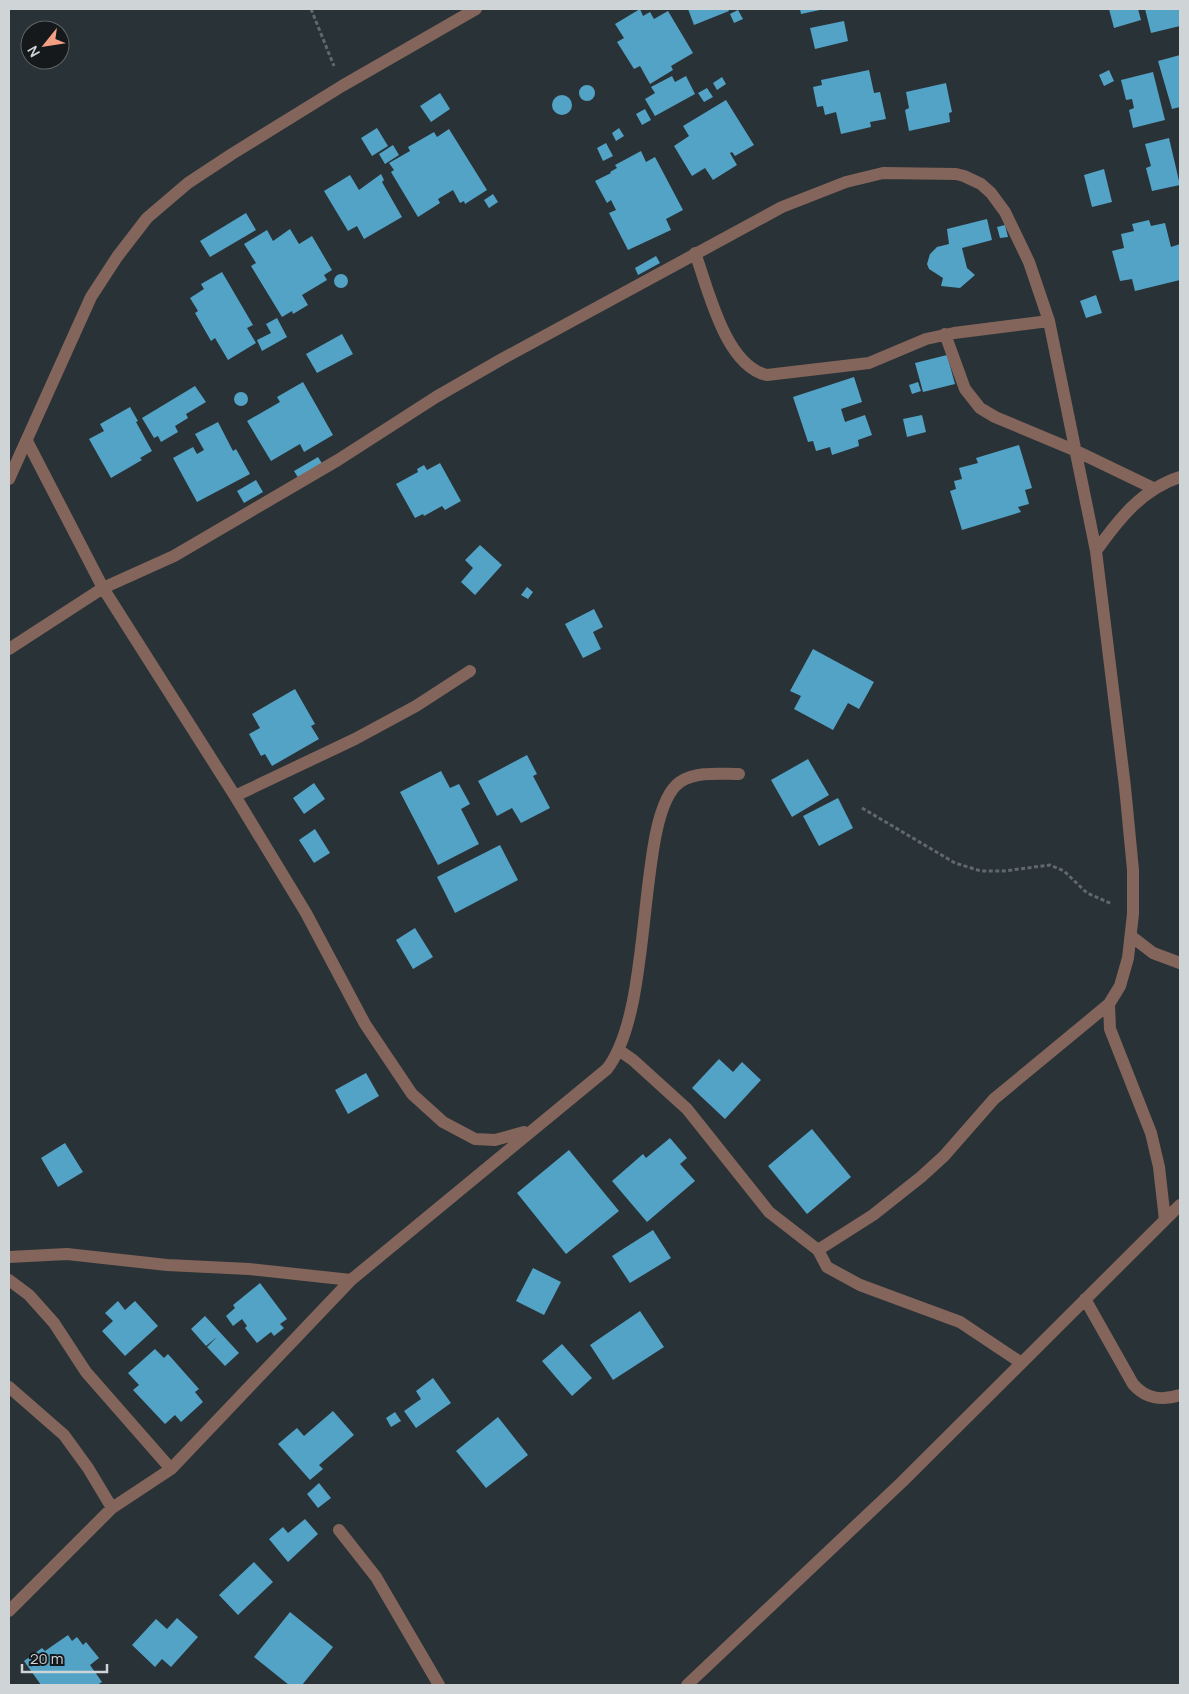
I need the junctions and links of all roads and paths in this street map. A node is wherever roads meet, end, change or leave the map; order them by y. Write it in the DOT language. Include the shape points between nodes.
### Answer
graph roads {
  1 [pos="312,9"];
  2 [pos="476,9"];
  3 [pos="342,86"];
  4 [pos="695,253"];
  5 [pos="1048,322"];
  6 [pos="946,334"];
  7 [pos="27,441"];
  8 [pos="1074,450"];
  9 [pos="1180,478"];
  10 [pos="9,479"];
  11 [pos="1155,489"];
  12 [pos="1096,551"];
  13 [pos="103,588"];
  14 [pos="9,649"];
  15 [pos="470,671"];
  16 [pos="739,774"];
  17 [pos="235,796"];
  18 [pos="862,808"];
  19 [pos="1133,914"];
  20 [pos="1131,936"];
  21 [pos="1180,963"];
  22 [pos="1109,1004"];
  23 [pos="620,1051"];
  24 [pos="532,1130"];
  25 [pos="1180,1205"];
  26 [pos="1165,1220"];
  27 [pos="818,1250"];
  28 [pos="9,1257"];
  29 [pos="9,1280"];
  30 [pos="351,1280"];
  31 [pos="1085,1299"];
  32 [pos="1020,1362"];
  33 [pos="9,1387"];
  34 [pos="1180,1395"];
  35 [pos="171,1469"];
  36 [pos="112,1508"];
  37 [pos="339,1530"];
  38 [pos="9,1611"];
  39 [pos="439,1685"];
  40 [pos="687,1685"];
  1 -- 3 [label="path"];
  2 -- 3 [label="street"];
  3 -- 7 [label="street" via="232,154 147,218 117,256 92,297"];
  4 -- 5 [label="street" via="782,207 846,182 883,173 956,174 981,184 1005,212 1029,262"];
  4 -- 6 [label="street" via="724,333 746,364 760,374 777,375 869,364 926,339"];
  4 -- 13 [label="street" via="436,397 338,460 174,556"];
  5 -- 6 [label="street"];
  5 -- 8 [label="street"];
  6 -- 8 [label="street" via="965,389 980,408"];
  7 -- 10 [label="street"];
  7 -- 13 [label="street"];
  8 -- 11 [label="street"];
  8 -- 12 [label="street"];
  9 -- 11 [label="street"];
  11 -- 12 [label="street" via="1121,516"];
  12 -- 19 [label="street" via="1126,787"];
  13 -- 14 [label="street"];
  13 -- 17 [label="street"];
  15 -- 17 [label="street" via="416,706 355,739"];
  16 -- 23 [label="street" via="696,775 680,782 668,795 655,832 638,976"];
  17 -- 24 [label="street" via="306,912 365,1024 412,1094 443,1122 475,1139 495,1140"];
  18 -- 19 [label="path" via="955,863 981,871 1050,865 1064,871 1087,893"];
  19 -- 20 [label="street"];
  20 -- 21 [label="street" via="1153,952"];
  20 -- 22 [label="street" via="1120,986"];
  22 -- 26 [label="street" via="1110,1029 1151,1132"];
  22 -- 27 [label="street" via="994,1098 944,1156 921,1177 873,1215"];
  23 -- 24 [label="street" via="600,1077"];
  23 -- 27 [label="street" via="687,1110 769,1212"];
  24 -- 30 [label="street"];
  25 -- 26 [label="street"];
  26 -- 31 [label="street"];
  27 -- 32 [label="street" via="827,1267 841,1276 960,1322"];
  28 -- 30 [label="street" via="67,1254"];
  29 -- 35 [label="street" via="30,1295 54,1322 86,1372"];
  30 -- 35 [label="street"];
  31 -- 32 [label="street"];
  31 -- 34 [label="street" via="1128,1377 1141,1393 1165,1399"];
  32 -- 40 [label="street" via="908,1475"];
  33 -- 36 [label="street" via="64,1435"];
  35 -- 36 [label="street"];
  36 -- 38 [label="street"];
  37 -- 39 [label="street" via="376,1577"];
}
